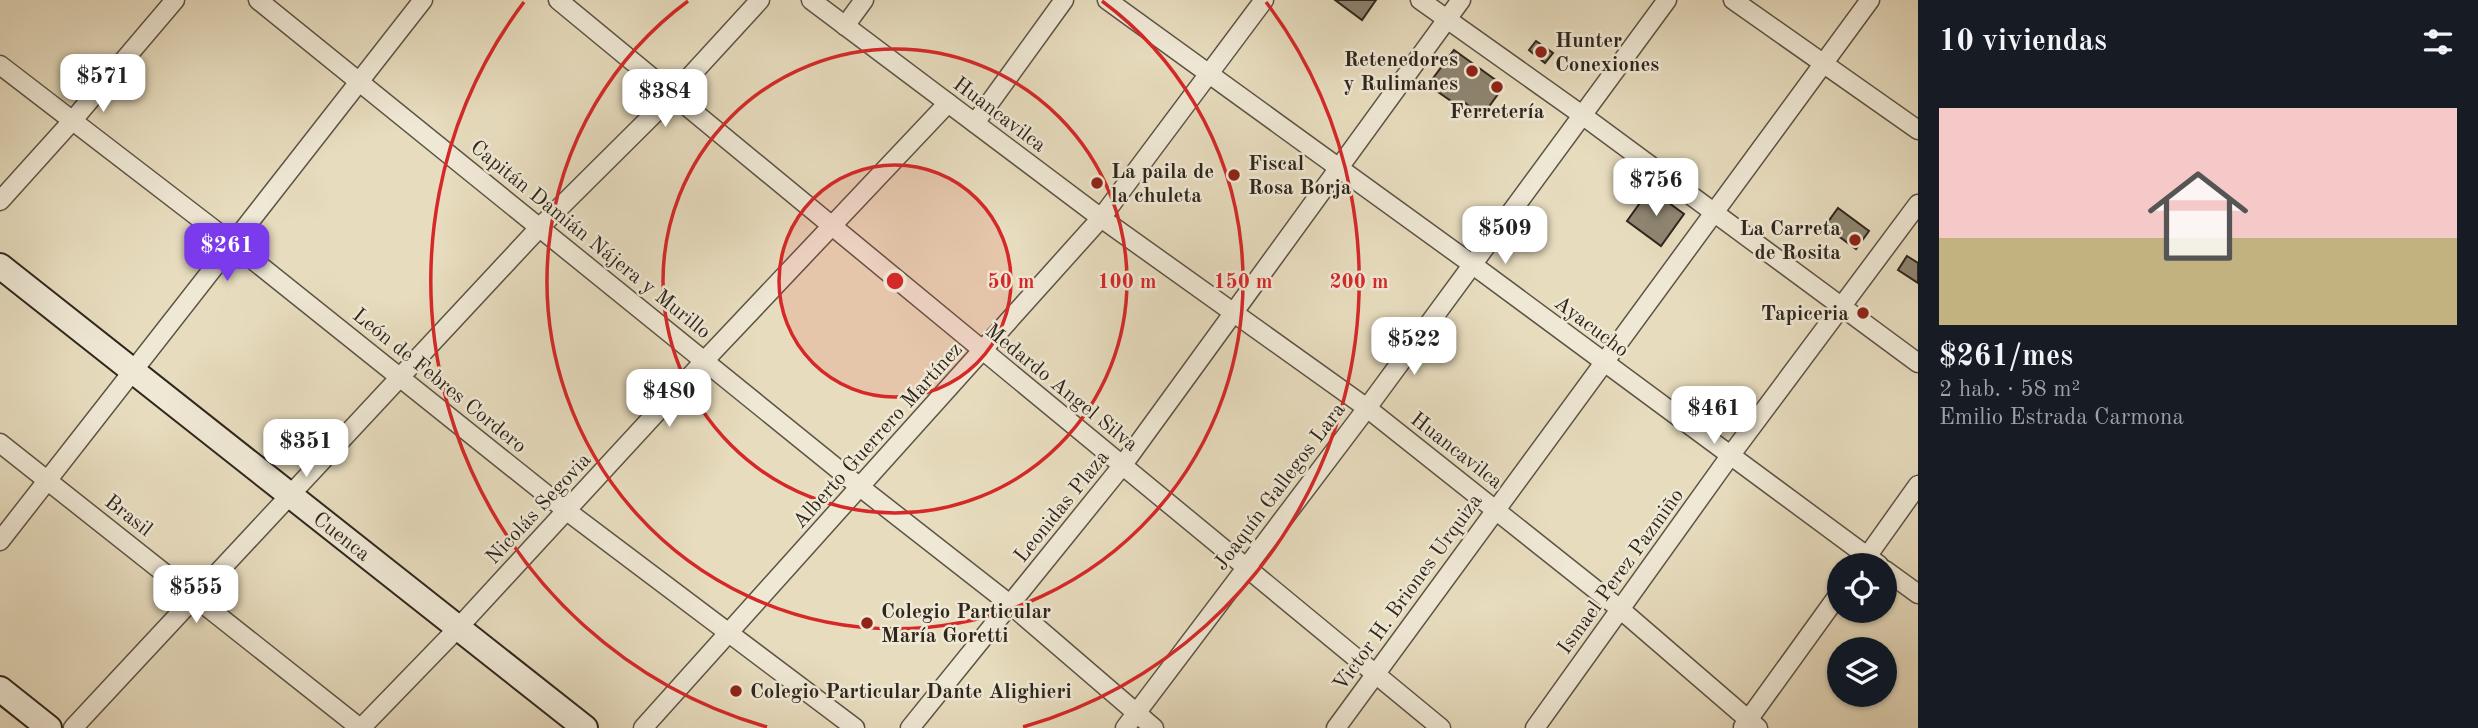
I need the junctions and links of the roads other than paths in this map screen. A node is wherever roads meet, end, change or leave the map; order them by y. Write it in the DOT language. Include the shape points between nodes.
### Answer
graph roads {
  1 [pos="174,0"];
  2 [pos="258,0"];
  3 [pos="423,0"];
  4 [pos="558,0"];
  5 [pos="760,0"];
  6 [pos="811,0"];
  7 [pos="864,0"];
  8 [pos="1064,0"];
  9 [pos="1107,0"];
  10 [pos="1264,0"];
  11 [pos="1420,0"];
  12 [pos="1461,0"];
  13 [pos="1667,0"];
  14 [pos="1733,0"];
  15 [pos="1870,0"];
  16 [pos="1447,19"];
  17 [pos="845,26"];
  18 [pos="1824,62"];
  19 [pos="0,65"];
  20 [pos="1210,74"];
  21 [pos="360,82"];
  22 [pos="672,96"];
  23 [pos="948,103"];
  24 [pos="1582,115"];
  25 [pos="73,120"];
  26 [pos="975,124"];
  27 [pos="1918,130"];
  28 [pos="1339,168"];
  29 [pos="0,201"];
  30 [pos="1918,204"];
  31 [pos="1712,212"];
  32 [pos="1101,218"];
  33 [pos="832,227"];
  34 [pos="539,228"];
  35 [pos="233,244"];
  36 [pos="1473,265"];
  37 [pos="0,266"];
  38 [pos="1840,307"];
  39 [pos="1234,314"];
  40 [pos="983,352"];
  41 [pos="705,360"];
  42 [pos="1603,363"];
  43 [pos="1918,363"];
  44 [pos="133,372"];
  45 [pos="400,377"];
  46 [pos="1367,408"];
  47 [pos="0,443"];
  48 [pos="1730,456"];
  49 [pos="1122,466"];
  50 [pos="48,481"];
  51 [pos="1918,485"];
  52 [pos="860,486"];
  53 [pos="290,495"];
  54 [pos="1495,509"];
  55 [pos="567,510"];
  56 [pos="0,541"];
  57 [pos="1857,553"];
  58 [pos="1875,553"];
  59 [pos="1246,568"];
  60 [pos="1897,579"];
  61 [pos="1918,594"];
  62 [pos="196,596"];
  63 [pos="1011,605"];
  64 [pos="1620,609"];
  65 [pos="1827,611"];
  66 [pos="458,628"];
  67 [pos="730,633"];
  68 [pos="1376,674"];
  69 [pos="0,689"];
  70 [pos="1130,721"];
  71 [pos="1749,725"];
  72 [pos="49,728"];
  73 [pos="73,728"];
  74 [pos="361,728"];
  75 [pos="584,728"];
  76 [pos="643,728"];
  77 [pos="855,728"];
  78 [pos="910,728"];
  79 [pos="1154,728"];
  80 [pos="1336,728"];
  81 [pos="1441,728"];
  82 [pos="1535,728"];
  1 -- 25 [label="street"];
  2 -- 21 [label="street, Capitán Damián Nájera y Murillo"];
  3 -- 21 [label="street"];
  4 -- 22 [label="street, Medardo Angel Silva"];
  5 -- 22 [label="street"];
  6 -- 17 [label="street, Huancavilca"];
  7 -- 17 [label="street"];
  8 -- 26 [label="street"];
  9 -- 20 [label="street, Ayacucho"];
  10 -- 20 [label="street, Alberto Guerrero Martínez"];
  11 -- 16 [label="street"];
  12 -- 16 [label="street, Leonidas Plaza"];
  13 -- 24 [label="street, Joaquín Gallegos Lara"];
  14 -- 18 [label="street"];
  15 -- 18 [label="street, Victor H. Briones Urquiza"];
  16 -- 24 [label="street"];
  16 -- 28 [label="street, Leonidas Plaza"];
  17 -- 23 [label="street, Huancavilca"];
  18 -- 27 [label="street"];
  18 -- 31 [label="street, Victor H. Briones Urquiza"];
  19 -- 25 [label="street, León de Febres Cordero"];
  20 -- 28 [label="street, Ayacucho"];
  20 -- 32 [label="street, Alberto Guerrero Martínez"];
  21 -- 34 [label="street, Capitán Damián Nájera y Murillo"];
  21 -- 35 [label="street"];
  22 -- 33 [label="street, Medardo Angel Silva"];
  22 -- 34 [label="street"];
  23 -- 26 [label="street, Huancavilca"];
  23 -- 33 [label="street, Nicolás Segovia"];
  24 -- 31 [label="street"];
  24 -- 36 [label="street, Joaquín Gallegos Lara"];
  25 -- 29 [label="street"];
  25 -- 35 [label="street, León de Febres Cordero"];
  26 -- 32 [label="street, Huancavilca"];
  28 -- 36 [label="street, Ayacucho"];
  28 -- 39 [label="street, Leonidas Plaza"];
  30 -- 38 [label="street, Ismael Perez Pazmiño"];
  31 -- 38 [label="street"];
  31 -- 42 [label="street, Victor H. Briones Urquiza"];
  32 -- 39 [label="street, Huancavilca"];
  32 -- 40 [label="street, Alberto Guerrero Martínez"];
  33 -- 40 [label="street, Medardo Angel Silva"];
  33 -- 41 [label="street, Nicolás Segovia"];
  34 -- 41 [label="street, Capitán Damián Nájera y Murillo"];
  34 -- 45 [label="street"];
  35 -- 44 [label="street"];
  35 -- 45 [label="street, León de Febres Cordero"];
  36 -- 42 [label="street, Ayacucho"];
  36 -- 46 [label="street, Joaquín Gallegos Lara"];
  37 -- 44 [label="main road, Cuenca"];
  38 -- 43 [label="street"];
  38 -- 48 [label="street, Ismael Perez Pazmiño"];
  39 -- 46 [label="street, Huancavilca"];
  39 -- 49 [label="street, Leonidas Plaza"];
  40 -- 49 [label="street, Medardo Angel Silva"];
  40 -- 52 [label="street, Alberto Guerrero Martínez"];
  41 -- 52 [label="street, Capitán Damián Nájera y Murillo"];
  41 -- 55 [label="street, Nicolás Segovia"];
  42 -- 48 [label="street, Ayacucho"];
  42 -- 54 [label="street, Victor H. Briones Urquiza"];
  44 -- 50 [label="street"];
  44 -- 53 [label="main road, Cuenca"];
  45 -- 53 [label="street"];
  45 -- 55 [label="street, León de Febres Cordero"];
  46 -- 54 [label="street, Huancavilca"];
  46 -- 59 [label="street, Joaquín Gallegos Lara"];
  47 -- 50 [label="street, Brasil"];
  48 -- 57 [label="street, Ayacucho"];
  48 -- 64 [label="street, Ismael Perez Pazmiño"];
  49 -- 59 [label="street, Medardo Angel Silva"];
  49 -- 63 [label="street, Leonidas Plaza"];
  50 -- 56 [label="street"];
  50 -- 62 [label="street, Brasil"];
  51 -- 58 [label="street"];
  52 -- 63 [label="street, Capitán Damián Nájera y Murillo"];
  52 -- 67 [label="street, Alberto Guerrero Martínez"];
  53 -- 62 [label="street"];
  53 -- 66 [label="main road, Cuenca"];
  54 -- 64 [label="street, Huancavilca"];
  54 -- 68 [label="street, Victor H. Briones Urquiza"];
  55 -- 66 [label="street, Nicolás Segovia"];
  55 -- 67 [label="street, León de Febres Cordero"];
  59 -- 68 [label="street, Medardo Angel Silva"];
  59 -- 70 [label="street, Joaquín Gallegos Lara"];
  60 -- 61 [label="street"];
  62 -- 73 [label="street"];
  62 -- 74 [label="street, Brasil"];
  63 -- 70 [label="street, Capitán Damián Nájera y Murillo"];
  63 -- 78 [label="street, Leonidas Plaza"];
  64 -- 71 [label="street, Huancavilca"];
  64 -- 82 [label="street, Ismael Perez Pazmiño"];
  65 -- 71 [label="street"];
  66 -- 74 [label="street, Nicolás Segovia"];
  66 -- 75 [label="main road, Cuenca"];
  67 -- 76 [label="street, Alberto Guerrero Martínez"];
  67 -- 77 [label="street, León de Febres Cordero"];
  68 -- 80 [label="street, Victor H. Briones Urquiza"];
  68 -- 81 [label="street, Medardo Angel Silva"];
  69 -- 72 [label="main road"];
  70 -- 79 [label="street, Capitán Damián Nájera y Murillo"];
}
